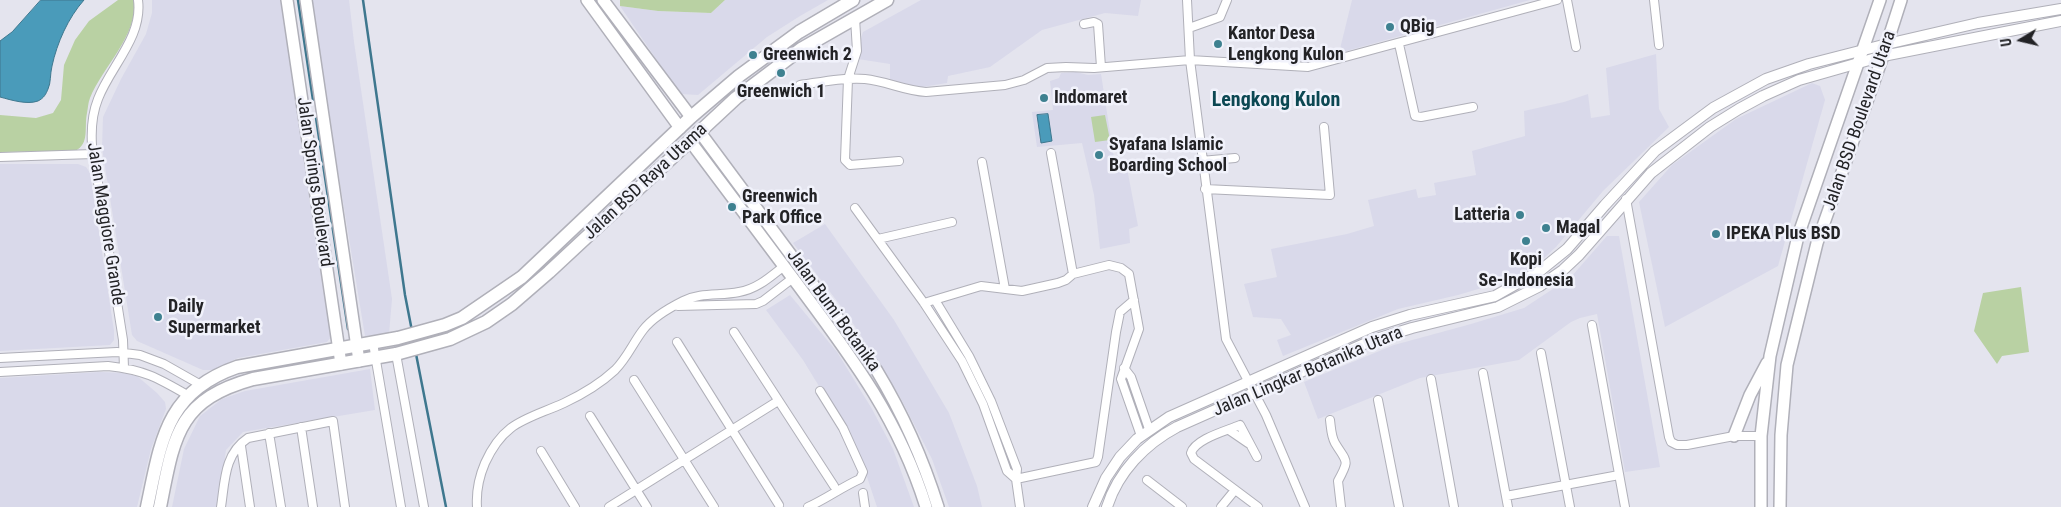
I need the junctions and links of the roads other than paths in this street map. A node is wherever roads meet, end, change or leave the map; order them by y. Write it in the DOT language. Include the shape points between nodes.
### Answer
graph roads {
  1 [pos="138,0"];
  2 [pos="287,0"];
  3 [pos="306,0"];
  4 [pos="587,0"];
  5 [pos="603,0"];
  6 [pos="853,0"];
  7 [pos="887,0"];
  8 [pos="1187,0"];
  9 [pos="1227,0"];
  10 [pos="1557,0"];
  11 [pos="1567,0"];
  12 [pos="1654,0"];
  13 [pos="1880,0"];
  14 [pos="1901,0"];
  15 [pos="2061,8"];
  16 [pos="855,18"];
  17 [pos="2061,21"];
  18 [pos="1084,24"];
  19 [pos="1188,28"];
  20 [pos="1399,44"];
  21 [pos="1888,44"];
  22 [pos="1659,45"];
  23 [pos="1576,48"];
  24 [pos="1863,50"];
  25 [pos="1883,56"];
  26 [pos="1190,60"];
  27 [pos="1859,63"];
  28 [pos="1101,67"];
  29 [pos="848,79"];
  30 [pos="800,85"];
  31 [pos="1473,107"];
  32 [pos="322,108"];
  33 [pos="304,111"];
  34 [pos="691,117"];
  35 [pos="1324,127"];
  36 [pos="680,128"];
  37 [pos="699,131"];
  38 [pos="690,141"];
  39 [pos="1052,153"];
  40 [pos="93,154"];
  41 [pos="0,157"];
  42 [pos="1235,158"];
  43 [pos="1201,160"];
  44 [pos="899,161"];
  45 [pos="982,162"];
  46 [pos="1205,189"];
  47 [pos="1626,199"];
  48 [pos="855,208"];
  49 [pos="952,222"];
  50 [pos="878,239"];
  51 [pos="784,266"];
  52 [pos="1073,274"];
  53 [pos="793,278"];
  54 [pos="1005,289"];
  55 [pos="935,300"];
  56 [pos="1134,300"];
  57 [pos="924,303"];
  58 [pos="674,306"];
  59 [pos="1410,315"];
  60 [pos="1592,325"];
  61 [pos="1412,328"];
  62 [pos="734,332"];
  63 [pos="373,342"];
  64 [pos="677,342"];
  65 [pos="358,345"];
  66 [pos="338,349"];
  67 [pos="124,352"];
  68 [pos="1541,353"];
  69 [pos="398,354"];
  70 [pos="1770,356"];
  71 [pos="375,357"];
  72 [pos="0,358"];
  73 [pos="359,361"];
  74 [pos="341,364"];
  75 [pos="124,368"];
  76 [pos="0,372"];
  77 [pos="1483,373"];
  78 [pos="1431,379"];
  79 [pos="634,380"];
  80 [pos="1249,380"];
  81 [pos="201,385"];
  82 [pos="820,392"];
  83 [pos="1255,392"];
  84 [pos="892,395"];
  85 [pos="189,396"];
  86 [pos="1378,400"];
  87 [pos="778,401"];
  88 [pos="880,402"];
  89 [pos="590,416"];
  90 [pos="1330,420"];
  91 [pos="302,428"];
  92 [pos="732,429"];
  93 [pos="269,433"];
  94 [pos="1145,433"];
  95 [pos="1734,436"];
  96 [pos="1761,436"];
  97 [pos="240,446"];
  98 [pos="541,451"];
  99 [pos="1257,457"];
  100 [pos="684,459"];
  101 [pos="1619,475"];
  102 [pos="1016,479"];
  103 [pos="1147,480"];
  104 [pos="1566,485"];
  105 [pos="834,486"];
  106 [pos="636,490"];
  107 [pos="1235,490"];
  108 [pos="863,493"];
  109 [pos="1506,496"];
  110 [pos="779,505"];
  111 [pos="1109,506"];
  112 [pos="147,507"];
  113 [pos="160,507"];
  114 [pos="221,507"];
  115 [pos="250,507"];
  116 [pos="281,507"];
  117 [pos="313,507"];
  118 [pos="345,507"];
  119 [pos="401,507"];
  120 [pos="424,507"];
  121 [pos="477,507"];
  122 [pos="575,507"];
  123 [pos="609,507"];
  124 [pos="647,507"];
  125 [pos="714,507"];
  126 [pos="808,507"];
  127 [pos="865,507"];
  128 [pos="926,507"];
  129 [pos="938,507"];
  130 [pos="1020,507"];
  131 [pos="1093,507"];
  132 [pos="1182,507"];
  133 [pos="1221,507"];
  134 [pos="1258,507"];
  135 [pos="1304,507"];
  136 [pos="1341,507"];
  137 [pos="1399,507"];
  138 [pos="1452,507"];
  139 [pos="1508,507"];
  140 [pos="1570,507"];
  141 [pos="1625,507"];
  142 [pos="1761,507"];
  143 [pos="1780,507"];
  1 -- 40 [label="street, Jalan Maggiore Grande" via="138,23 98,98 91,126"];
  2 -- 33 [label="main road, Jalan Springs Boulevard"];
  3 -- 32 [label="main road, Jalan Springs Boulevard"];
  4 -- 36 [label="main road"];
  5 -- 34 [label="main road"];
  6 -- 34 [label="main road, Jalan BSD Raya Utama" via="771,51"];
  7 -- 16 [label="main road, Jalan BSD Raya Utama"];
  8 -- 19 [label="street"];
  9 -- 19 [label="street" via="1220,17"];
  10 -- 20 [label="street"];
  11 -- 23 [label="street"];
  12 -- 22 [label="street"];
  13 -- 24 [label="main road, Jalan BSD Boulevard Utara"];
  14 -- 21 [label="main road, Jalan BSD Boulevard Utara"];
  15 -- 21 [label="street, Jalan Lingkar Botanika Utara"];
  16 -- 29 [label="street" via="857,51"];
  16 -- 37 [label="main road, Jalan BSD Raya Utama" via="772,69"];
  17 -- 25 [label="street, Jalan Lingkar Botanika Utara"];
  18 -- 28 [label="street" via="1098,24"];
  19 -- 26 [label="street"];
  20 -- 26 [label="street" via="1308,67"];
  20 -- 31 [label="street" via="1415,116"];
  21 -- 24 [label="street, Jalan Lingkar Botanika Utara"];
  21 -- 25 [label="main road, Jalan BSD Boulevard Utara"];
  24 -- 27 [label="main road, Jalan BSD Boulevard Utara"];
  24 -- 59 [label="street, Jalan Lingkar Botanika Utara" via="1766,79 1706,113 1655,151 1553,262 1517,285 1480,300"];
  25 -- 27 [label="street, Jalan Lingkar Botanika Utara"];
  25 -- 143 [label="main road, Jalan BSD Boulevard Utara" via="1817,243 1788,365 1781,435"];
  26 -- 28 [label="street"];
  26 -- 43 [label="street"];
  27 -- 47 [label="street, Jalan Lingkar Botanika Utara" via="1799,80 1739,109 1680,149"];
  27 -- 70 [label="main road, Jalan BSD Boulevard Utara" via="1798,236"];
  28 -- 29 [label="street" via="1047,68 1017,83 926,92 866,79"];
  29 -- 30 [label="street"];
  29 -- 44 [label="street" via="847,163"];
  32 -- 33 [label="main road"];
  32 -- 65 [label="main road, Jalan Springs Boulevard"];
  33 -- 66 [label="main road, Jalan Springs Boulevard"];
  34 -- 36 [label="main road, Jalan BSD Raya Utama"];
  35 -- 46 [label="street" via="1330,196"];
  36 -- 63 [label="main road, Jalan BSD Raya Utama" via="522,277 462,318 430,330"];
  37 -- 38 [label="main road, Jalan BSD Raya Utama"];
  37 -- 84 [label="main road, Jalan Bumi Botanika" via="859,345"];
  38 -- 51 [label="main road, Jalan Bumi Botanika"];
  38 -- 69 [label="main road, Jalan BSD Raya Utama" via="512,304 470,331"];
  39 -- 52 [label="street"];
  40 -- 41 [label="street"];
  40 -- 67 [label="street, Jalan Maggiore Grande"];
  42 -- 43 [label="street"];
  43 -- 46 [label="street"];
  45 -- 54 [label="street"];
  46 -- 80 [label="street" via="1226,339"];
  47 -- 61 [label="street, Jalan Lingkar Botanika Utara" via="1578,255 1540,286 1498,307"];
  47 -- 95 [label="street" via="1671,442 1687,445"];
  48 -- 50 [label="street"];
  49 -- 50 [label="street"];
  50 -- 57 [label="street"];
  51 -- 53 [label="main road, Jalan Bumi Botanika"];
  51 -- 58 [label="street" via="748,290 693,297"];
  52 -- 54 [label="street" via="1058,283 1022,291"];
  52 -- 56 [label="street" via="1109,266 1121,268 1129,274"];
  53 -- 58 [label="street" via="756,304"];
  53 -- 88 [label="main road, Jalan Bumi Botanika" via="848,351"];
  54 -- 55 [label="street" via="981,286"];
  55 -- 57 [label="street"];
  55 -- 102 [label="street" via="992,401 1017,468"];
  56 -- 94 [label="street" via="1139,329 1121,378"];
  56 -- 102 [label="street" via="1120,312 1096,462"];
  57 -- 102 [label="street" via="962,361 983,404 1007,472"];
  58 -- 121 [label="street" via="650,322 609,374 570,400 522,420 500,438 482,471"];
  59 -- 61 [label="street"];
  59 -- 80 [label="street, Jalan Lingkar Botanika Utara" via="1372,327"];
  60 -- 101 [label="street"];
  61 -- 83 [label="street, Jalan Lingkar Botanika Utara" via="1373,340"];
  62 -- 87 [label="street"];
  63 -- 65 [label="main road, Jalan BSD Raya Utama"];
  63 -- 71 [label="street"];
  64 -- 92 [label="street"];
  65 -- 66 [label="main road, Jalan BSD Raya Utama"];
  65 -- 73 [label="main road, Jalan Springs Boulevard"];
  66 -- 74 [label="main road, Jalan Springs Boulevard"];
  66 -- 81 [label="main road, Jalan BSD Raya Utama" via="237,367 213,376"];
  67 -- 72 [label="street"];
  67 -- 75 [label="street, Jalan Maggiore Grande"];
  67 -- 81 [label="street" via="164,364"];
  68 -- 104 [label="street"];
  69 -- 71 [label="main road, Jalan BSD Raya Utama"];
  69 -- 120 [label="street"];
  70 -- 95 [label="main road"];
  70 -- 96 [label="main road, Jalan BSD Boulevard Utara"];
  71 -- 73 [label="main road, Jalan BSD Raya Utama"];
  71 -- 119 [label="street"];
  73 -- 74 [label="main road, Jalan BSD Raya Utama"];
  74 -- 113 [label="main road, Jalan BSD Raya Utama" via="253,378 221,389 205,400 190,413 178,432"];
  75 -- 76 [label="street" via="108,366"];
  75 -- 85 [label="street" via="158,378"];
  77 -- 109 [label="street"];
  78 -- 138 [label="street"];
  79 -- 100 [label="street"];
  80 -- 83 [label="street"];
  80 -- 94 [label="street, Jalan Lingkar Botanika Utara" via="1169,417"];
  81 -- 85 [label="main road, Jalan BSD Raya Utama"];
  82 -- 126 [label="street" via="843,428 863,472 860,479"];
  83 -- 111 [label="street, Jalan Lingkar Botanika Utara" via="1177,427 1156,440 1134,460"];
  83 -- 135 [label="street"];
  84 -- 88 [label="main road"];
  84 -- 129 [label="main road, Jalan Bumi Botanika" via="918,449"];
  85 -- 112 [label="main road, Jalan BSD Raya Utama" via="165,431"];
  86 -- 137 [label="street"];
  87 -- 92 [label="street"];
  87 -- 105 [label="street"];
  88 -- 128 [label="main road, Jalan Bumi Botanika" via="912,467"];
  89 -- 106 [label="street"];
  90 -- 136 [label="street" via="1333,439 1346,463 1338,481"];
  91 -- 93 [label="street"];
  91 -- 117 [label="street"];
  91 -- 118 [label="street" via="333,421"];
  92 -- 100 [label="street"];
  92 -- 110 [label="street"];
  93 -- 97 [label="street" via="248,438"];
  93 -- 116 [label="street"];
  94 -- 131 [label="street, Jalan Lingkar Botanika Utara" via="1113,467"];
  95 -- 96 [label="street"];
  96 -- 142 [label="main road, Jalan BSD Boulevard Utara"];
  97 -- 114 [label="street" via="230,456"];
  97 -- 115 [label="street"];
  98 -- 122 [label="street"];
  99 -- 107 [label="street" via="1240,425 1200,441 1192,448 1194,459"];
  100 -- 106 [label="street"];
  100 -- 125 [label="street"];
  101 -- 104 [label="street"];
  101 -- 141 [label="street"];
  102 -- 130 [label="street"];
  103 -- 132 [label="street"];
  104 -- 109 [label="street"];
  104 -- 140 [label="street"];
  106 -- 123 [label="street"];
  106 -- 124 [label="street"];
  107 -- 133 [label="street"];
  107 -- 134 [label="street"];
  108 -- 127 [label="street"];
  109 -- 139 [label="street"];
}
